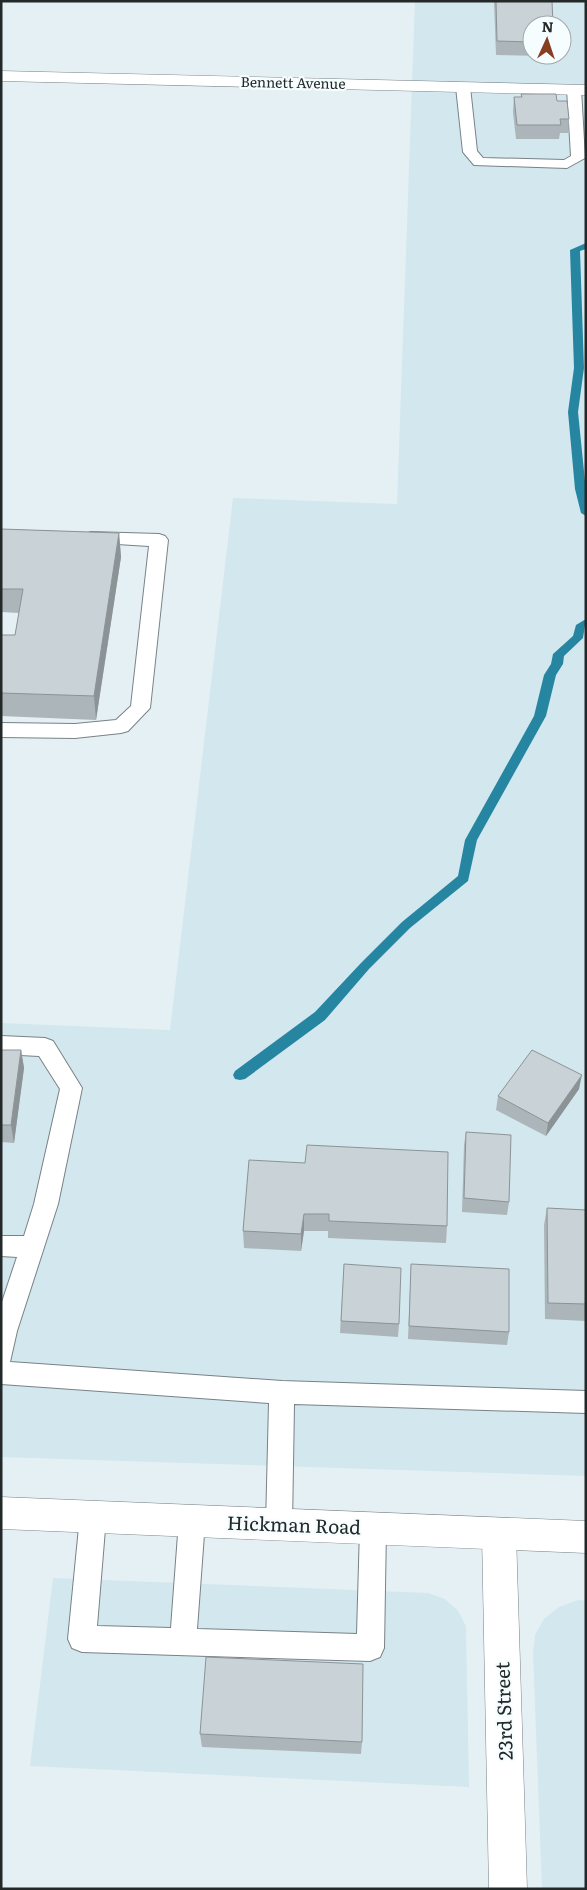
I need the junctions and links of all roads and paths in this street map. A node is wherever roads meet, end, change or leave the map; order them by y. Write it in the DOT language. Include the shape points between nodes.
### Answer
graph roads {
  1 [pos="1,76"];
  2 [pos="463,87"];
  3 [pos="580,90"];
  4 [pos="70,537"];
  5 [pos="1,730"];
  6 [pos="1,1045"];
  7 [pos="1,1246"];
  8 [pos="32,1247"];
  9 [pos="1,1356"];
  10 [pos="1,1373"];
  11 [pos="282,1392"];
  12 [pos="586,1402"];
  13 [pos="1,1513"];
  14 [pos="93,1517"];
  15 [pos="192,1521"];
  16 [pos="279,1525"];
  17 [pos="373,1528"];
  18 [pos="499,1534"];
  19 [pos="586,1537"];
  20 [pos="183,1643"];
  21 [pos="508,1889"];
  1 -- 2 [label="street, Bennett Avenue"];
  2 -- 3 [label="street, Bennett Avenue"];
  2 -- 3 [label="lane" via="470,152 479,162 567,164 578,158"];
  4 -- 5 [label="lane" via="159,540 140,708 121,726 75,731"];
  6 -- 8 [label="lane" via="45,1046 71,1088 46,1204"];
  7 -- 8 [label="lane"];
  8 -- 9 [label="lane" via="5,1331"];
  10 -- 11 [label="lane"];
  11 -- 12 [label="lane"];
  11 -- 16 [label="lane"];
  13 -- 14 [label="street, Hickman Road"];
  14 -- 15 [label="street, Hickman Road"];
  14 -- 20 [label="lane" via="82,1639"];
  15 -- 16 [label="street, Hickman Road"];
  15 -- 20 [label="lane"];
  16 -- 17 [label="street, Hickman Road"];
  17 -- 18 [label="street, Hickman Road"];
  17 -- 20 [label="lane" via="370,1648"];
  18 -- 19 [label="street, Hickman Road"];
  18 -- 21 [label="street, 23rd Street"];
}
